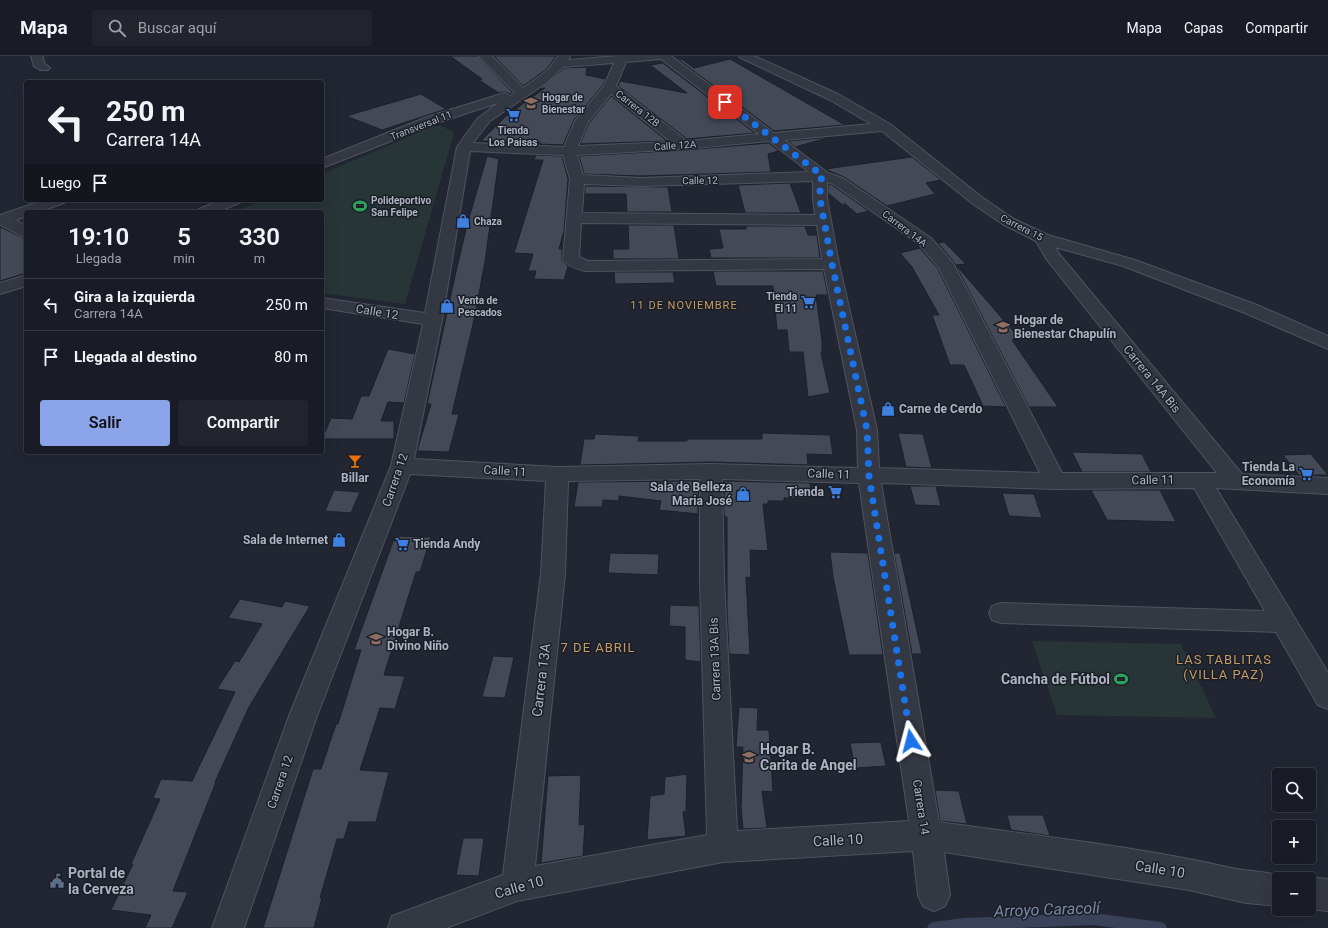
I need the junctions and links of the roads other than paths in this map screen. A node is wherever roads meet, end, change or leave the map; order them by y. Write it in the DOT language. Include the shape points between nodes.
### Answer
graph roads {
  1 [pos="37,56"];
  2 [pos="485,56"];
  3 [pos="659,56"];
  4 [pos="664,56"];
  5 [pos="745,56"];
  6 [pos="563,60"];
  7 [pos="621,60"];
  8 [pos="44,68"];
  9 [pos="610,87"];
  10 [pos="522,93"];
  11 [pos="465,109"];
  12 [pos="489,115"];
  13 [pos="885,127"];
  14 [pos="774,138"];
  15 [pos="684,145"];
  16 [pos="464,146"];
  17 [pos="569,151"];
  18 [pos="324,163"];
  19 [pos="823,176"];
  20 [pos="577,180"];
  21 [pos="53,202"];
  22 [pos="229,202"];
  23 [pos="30,210"];
  24 [pos="209,210"];
  25 [pos="24,212"];
  26 [pos="575,218"];
  27 [pos="2,220"];
  28 [pos="824,220"];
  29 [pos="24,232"];
  30 [pos="1042,238"];
  31 [pos="832,264"];
  32 [pos="24,281"];
  33 [pos="0,289"];
  34 [pos="324,303"];
  35 [pos="433,320"];
  36 [pos="1328,343"];
  37 [pos="402,466"];
  38 [pos="711,471"];
  39 [pos="557,474"];
  40 [pos="869,476"];
  41 [pos="1200,480"];
  42 [pos="1055,481"];
  43 [pos="1235,481"];
  44 [pos="1328,486"];
  45 [pos="1001,613"];
  46 [pos="1283,622"];
  47 [pos="1328,697"];
  48 [pos="926,835"];
  49 [pos="723,847"];
  50 [pos="517,885"];
  51 [pos="1272,889"];
  52 [pos="1316,894"];
  53 [pos="934,895"];
  54 [pos="1328,895"];
  55 [pos="228,928"];
  56 [pos="404,928"];
  1 -- 8 [label="street" via="38,64"];
  2 -- 10 [label="street"];
  3 -- 7 [label="street"];
  4 -- 14 [label="street, Carrera 14A"];
  5 -- 13 [label="street, Carrera 15" via="834,98"];
  6 -- 7 [label="street"];
  6 -- 10 [label="street, Carrera 12"];
  7 -- 9 [label="street"];
  9 -- 15 [label="street, Carrera 12B"];
  9 -- 17 [label="street" via="582,121"];
  10 -- 11 [label="street, Transversal 11"];
  10 -- 12 [label="street, Carrera 12"];
  11 -- 12 [label="street"];
  11 -- 18 [label="street, Transversal 11"];
  12 -- 16 [label="street, Carrera 12" via="477,126"];
  13 -- 14 [label="street, Calle 12A"];
  13 -- 30 [label="street, Carrera 15" via="978,201 1008,222"];
  14 -- 15 [label="street, Calle 12A"];
  14 -- 19 [label="street, Carrera 14A"];
  15 -- 17 [label="street, Calle 12A"];
  16 -- 17 [label="street, Calle 12A"];
  16 -- 35 [label="street, Carrera 12"];
  17 -- 20 [label="street"];
  19 -- 20 [label="street, Calle 12" via="648,182"];
  19 -- 28 [label="street, Carrera 14" via="820,181 820,199"];
  19 -- 42 [label="street, Carrera 14A" via="838,181 925,241 947,267"];
  20 -- 26 [label="street"];
  21 -- 23 [label="street"];
  22 -- 24 [label="street"];
  25 -- 27 [label="street"];
  26 -- 28 [label="street"];
  26 -- 31 [label="street" via="571,259 585,266"];
  27 -- 29 [label="street"];
  28 -- 31 [label="street, Carrera 14"];
  30 -- 36 [label="street, Carrera 15" via="1129,263 1251,309"];
  30 -- 43 [label="street, Carrera 14A Bis" via="1053,257"];
  31 -- 40 [label="street, Carrera 14" via="867,430"];
  32 -- 33 [label="street"];
  34 -- 35 [label="street, Calle 12"];
  35 -- 37 [label="street, Carrera 12"];
  37 -- 39 [label="street, Calle 11"];
  37 -- 55 [label="street, Carrera 12" via="303,716"];
  38 -- 39 [label="street, Calle 11"];
  38 -- 40 [label="street, Calle 11"];
  38 -- 49 [label="street, Carrera 13A Bis" via="712,580"];
  39 -- 50 [label="street, Carrera 13A" via="554,574"];
  40 -- 42 [label="street, Calle 11"];
  40 -- 48 [label="street, Carrera 14"];
  41 -- 42 [label="street, Calle 11"];
  41 -- 43 [label="street, Calle 11"];
  41 -- 46 [label="street"];
  43 -- 44 [label="street, Calle 11"];
  45 -- 46 [label="street"];
  46 -- 47 [label="street"];
  48 -- 49 [label="street, Calle 10"];
  48 -- 51 [label="street, Calle 10" via="1121,862 1246,887"];
  48 -- 53 [label="street, Carrera 14"];
  49 -- 50 [label="street, Calle 10"];
  50 -- 56 [label="street, Calle 10"];
  52 -- 54 [label="street"];
}
